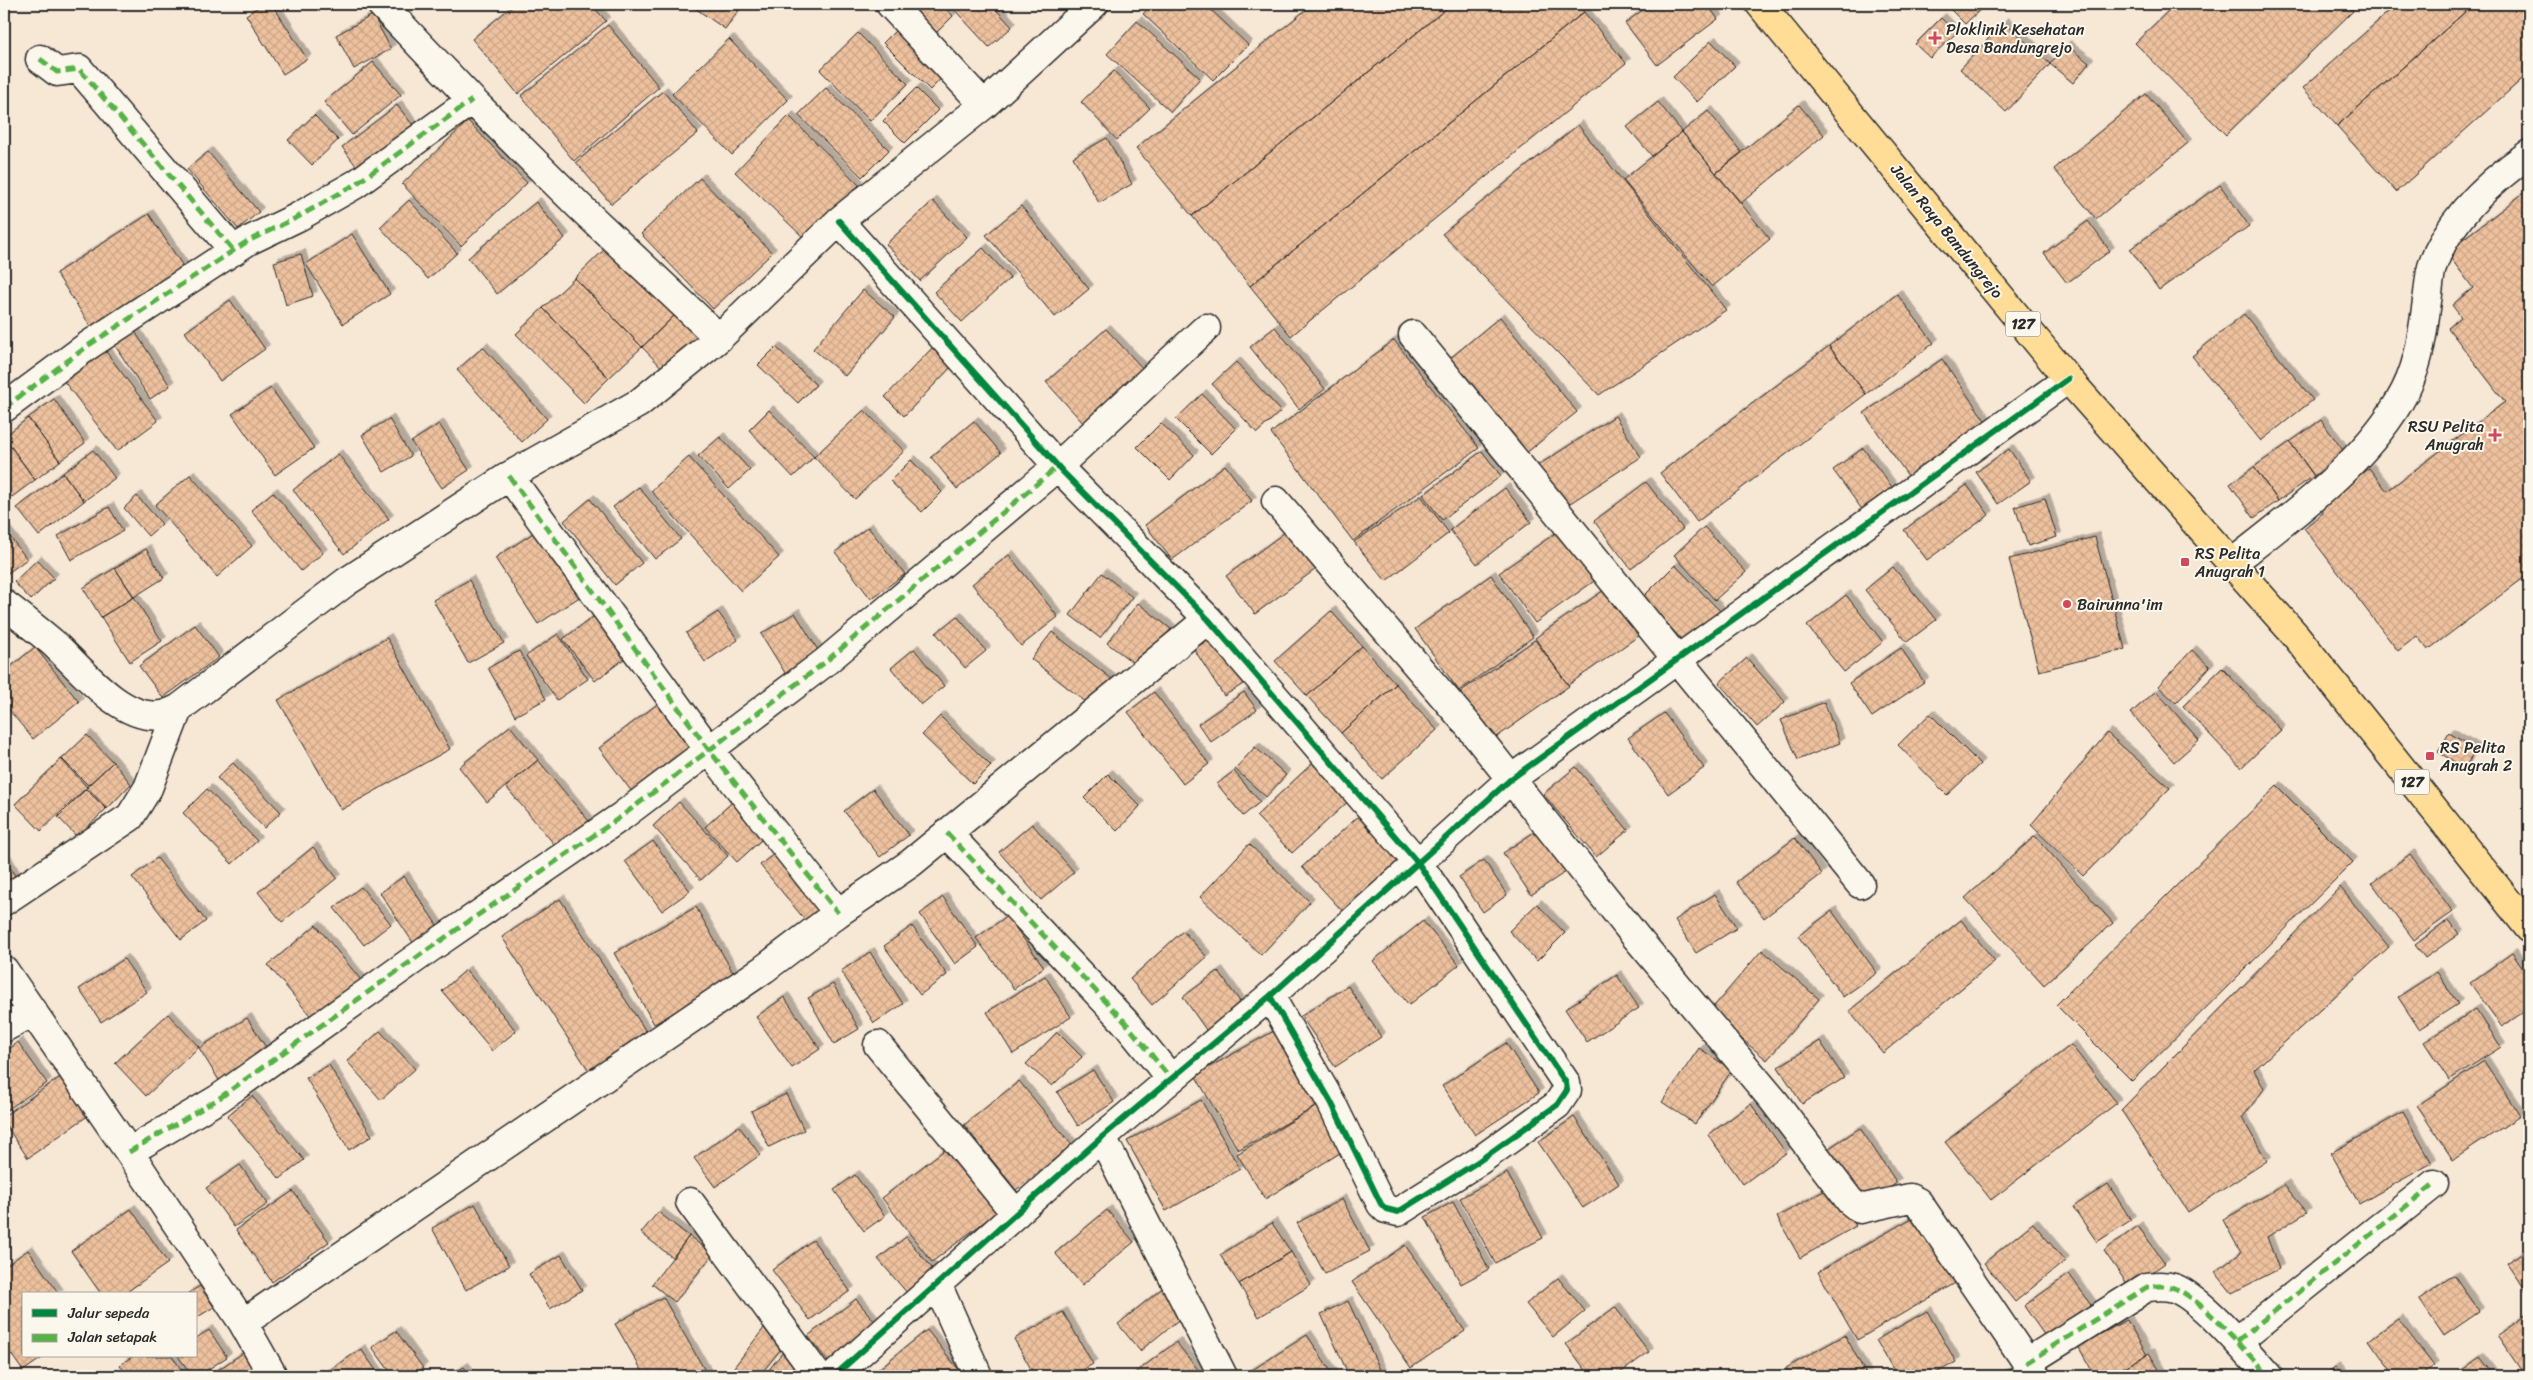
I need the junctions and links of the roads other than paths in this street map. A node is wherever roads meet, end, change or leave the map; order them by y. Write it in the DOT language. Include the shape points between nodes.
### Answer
graph roads {
  1 [pos="381,4"];
  2 [pos="890,4"];
  3 [pos="1094,4"];
  4 [pos="1760,4"];
  5 [pos="40,59"];
  6 [pos="472,100"];
  7 [pos="984,105"];
  8 [pos="2529,154"];
  9 [pos="839,221"];
  10 [pos="234,251"];
  11 [pos="1206,328"];
  12 [pos="1413,335"];
  13 [pos="718,338"];
  14 [pos="2068,379"];
  15 [pos="4,408"];
  16 [pos="1058,466"];
  17 [pos="509,476"];
  18 [pos="1276,500"];
  19 [pos="2230,564"];
  20 [pos="4,604"];
  21 [pos="1208,620"];
  22 [pos="1677,660"];
  23 [pos="178,709"];
  24 [pos="709,750"];
  25 [pos="1511,779"];
  26 [pos="947,833"];
  27 [pos="1418,862"];
  28 [pos="1860,884"];
  29 [pos="4,901"];
  30 [pos="838,913"];
  31 [pos="2529,928"];
  32 [pos="4,970"];
  33 [pos="1270,996"];
  34 [pos="33,1012"];
  35 [pos="4,1028"];
  36 [pos="878,1045"];
  37 [pos="1171,1078"];
  38 [pos="1102,1137"];
  39 [pos="129,1152"];
  40 [pos="2434,1184"];
  41 [pos="690,1202"];
  42 [pos="1016,1214"];
  43 [pos="937,1284"];
  44 [pos="243,1323"];
  45 [pos="2237,1341"];
  46 [pos="2031,1370"];
  47 [pos="272,1376"];
  48 [pos="818,1376"];
  49 [pos="834,1376"];
  50 [pos="978,1376"];
  51 [pos="1223,1376"];
  52 [pos="2268,1376"];
  1 -- 6 [label="street"];
  2 -- 7 [label="street"];
  3 -- 7 [label="street"];
  4 -- 14 [label="main road, Jalan Raya Bandungrejo / 127"];
  5 -- 10 [label="street" via="57,72 79,69"];
  6 -- 10 [label="street" via="356,184"];
  6 -- 13 [label="street"];
  7 -- 9 [label="street"];
  8 -- 19 [label="street" via="2457,219 2432,268 2418,361 2400,401 2376,437 2301,508"];
  9 -- 13 [label="street"];
  9 -- 16 [label="street"];
  10 -- 15 [label="street" via="89,345"];
  11 -- 16 [label="street"];
  12 -- 22 [label="street"];
  13 -- 17 [label="street" via="639,403"];
  14 -- 19 [label="main road, Jalan Raya Bandungrejo / 127"];
  14 -- 22 [label="street"];
  16 -- 21 [label="street"];
  16 -- 24 [label="street" via="824,663"];
  17 -- 23 [label="street" via="346,582"];
  17 -- 24 [label="street"];
  18 -- 25 [label="street"];
  19 -- 31 [label="main road, Jalan Raya Bandungrejo / 127" via="2296,636"];
  20 -- 23 [label="street" via="53,642 85,676 124,706 144,714 160,715"];
  21 -- 26 [label="street"];
  21 -- 27 [label="street"];
  22 -- 25 [label="street"];
  22 -- 28 [label="street"];
  23 -- 29 [label="street" via="148,788 130,817"];
  24 -- 30 [label="street"];
  24 -- 39 [label="street" via="622,816 218,1099"];
  25 -- 27 [label="street"];
  25 -- 46 [label="street" via="1642,945 1807,1142 1850,1200 1860,1209 1910,1198 1918,1202"];
  26 -- 30 [label="street"];
  26 -- 37 [label="street" via="1125,1022"];
  27 -- 33 [label="street"];
  27 -- 33 [label="street" via="1566,1083 1564,1098 1557,1105 1398,1212 1386,1209 1331,1102"];
  30 -- 44 [label="street" via="764,969"];
  32 -- 34 [label="street"];
  33 -- 37 [label="street"];
  34 -- 35 [label="street"];
  34 -- 39 [label="street"];
  36 -- 42 [label="street"];
  37 -- 38 [label="street"];
  38 -- 42 [label="street"];
  38 -- 51 [label="street"];
  39 -- 44 [label="street"];
  40 -- 45 [label="street"];
  41 -- 48 [label="street"];
  42 -- 43 [label="street"];
  43 -- 49 [label="street"];
  43 -- 50 [label="street"];
  44 -- 47 [label="street"];
  45 -- 46 [label="street" via="2196,1302 2175,1288 2147,1287"];
  45 -- 52 [label="street"];
}
